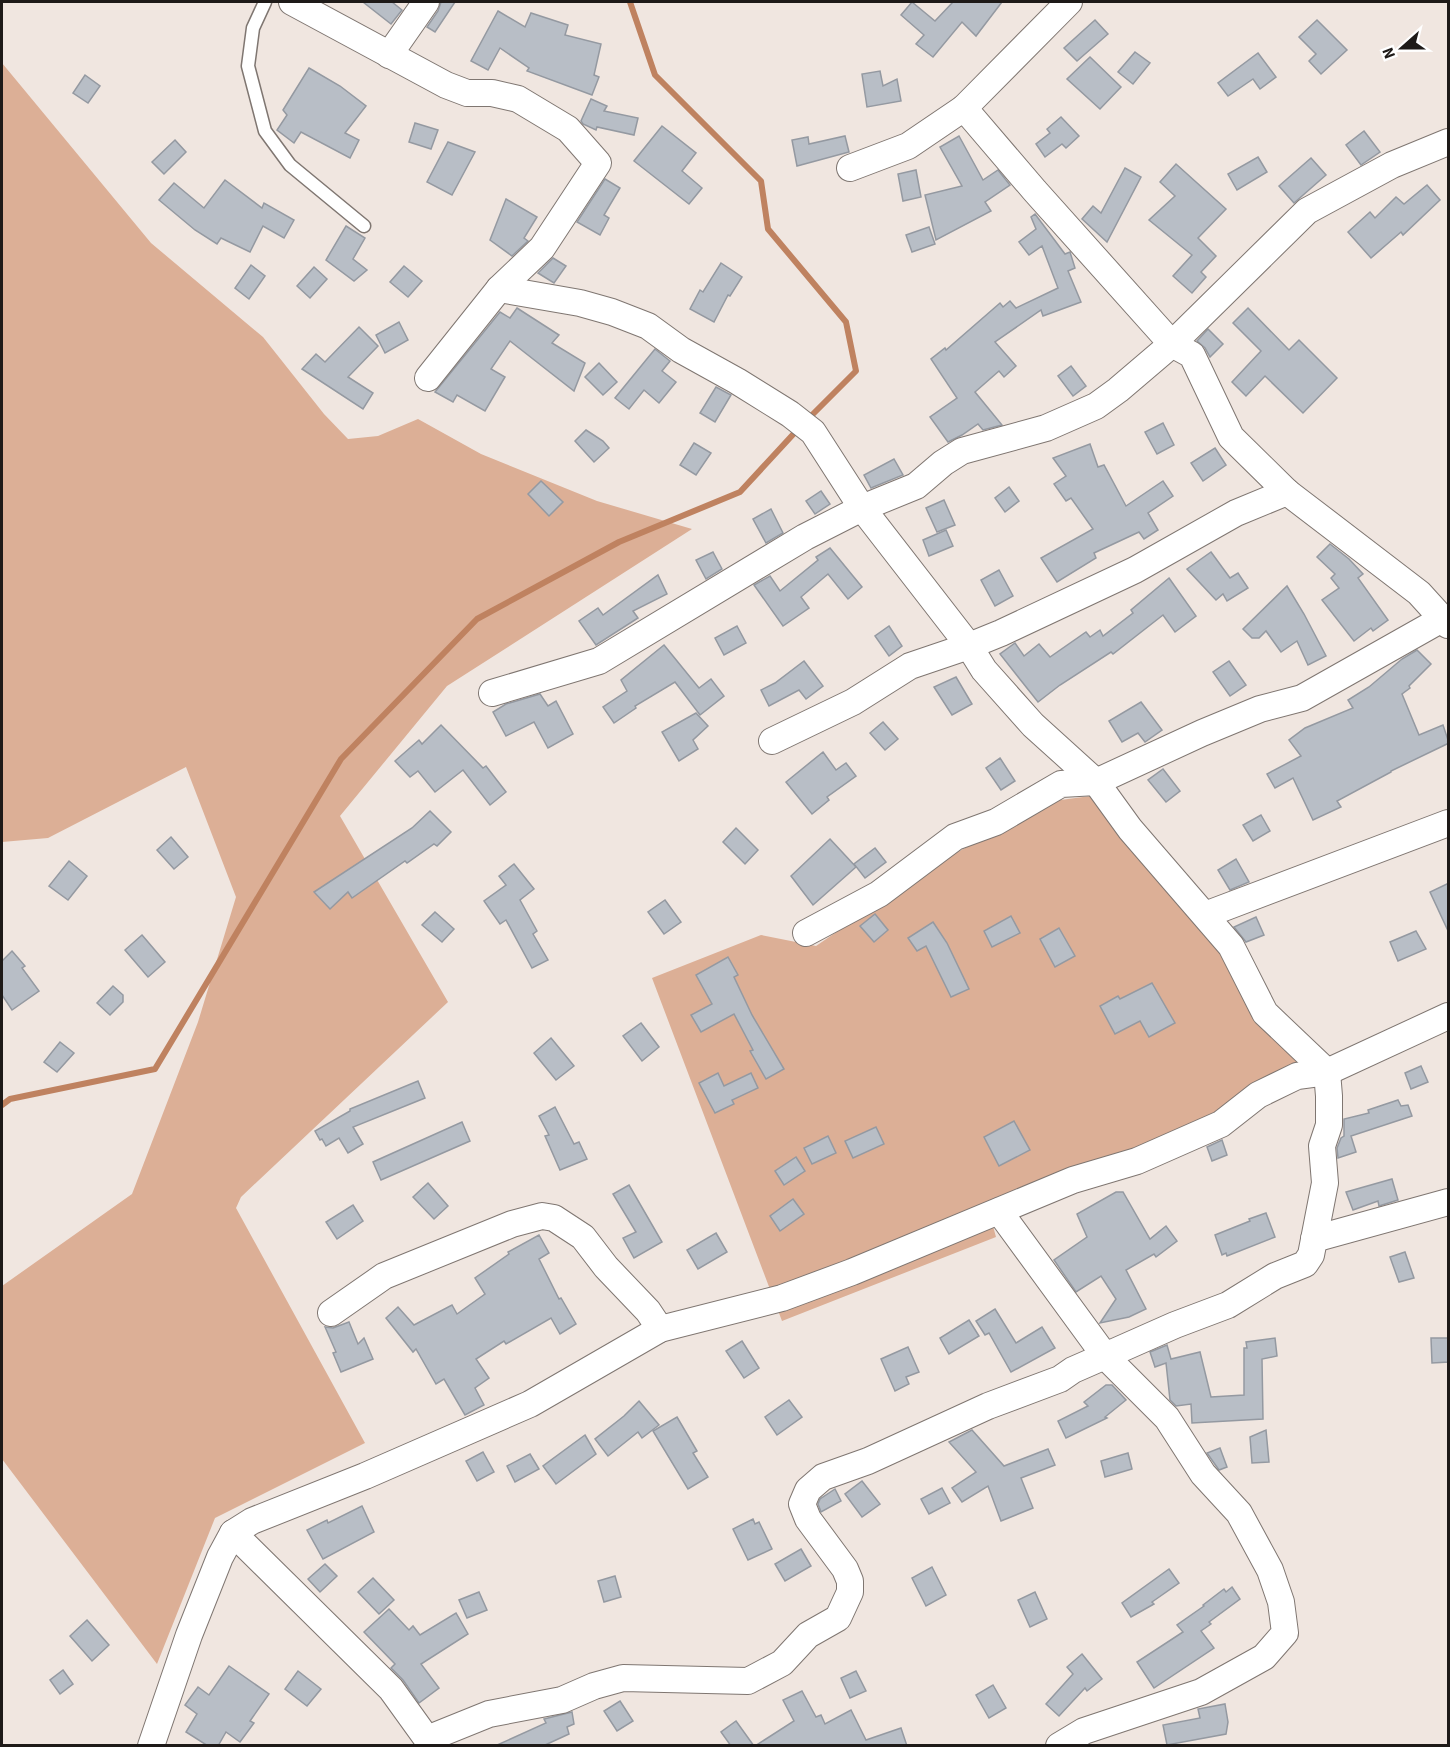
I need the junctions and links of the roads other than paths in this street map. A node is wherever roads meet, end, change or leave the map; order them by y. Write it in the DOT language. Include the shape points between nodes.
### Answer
graph roads {
  1 [pos="265,2"];
  2 [pos="292,2"];
  3 [pos="426,2"];
  4 [pos="1069,2"];
  5 [pos="389,55"];
  6 [pos="964,108"];
  7 [pos="1449,142"];
  8 [pos="850,168"];
  9 [pos="364,226"];
  10 [pos="498,289"];
  11 [pos="1172,344"];
  12 [pos="428,378"];
  13 [pos="1287,492"];
  14 [pos="862,508"];
  15 [pos="1445,622"];
  16 [pos="969,646"];
  17 [pos="492,693"];
  18 [pos="772,741"];
  19 [pos="1096,782"];
  20 [pos="1449,823"];
  21 [pos="1205,915"];
  22 [pos="806,933"];
  23 [pos="1449,1016"];
  24 [pos="1327,1072"];
  25 [pos="1449,1202"];
  26 [pos="999,1211"];
  27 [pos="1314,1239"];
  28 [pos="331,1313"];
  29 [pos="660,1329"];
  30 [pos="1106,1356"];
  31 [pos="233,1533"];
  32 [pos="151,1746"];
  33 [pos="1059,1746"];
  1 -- 9 [label="lane" via="253,28 248,66 265,131 290,165"];
  2 -- 5 [label="street"];
  3 -- 5 [label="street"];
  4 -- 6 [label="street"];
  5 -- 10 [label="street" via="467,93 518,99 568,129 598,163 542,248"];
  6 -- 8 [label="street" via="908,146"];
  6 -- 11 [label="street"];
  7 -- 11 [label="street" via="1392,165 1307,211"];
  10 -- 12 [label="street"];
  10 -- 14 [label="street" via="580,303 648,326 813,432"];
  11 -- 13 [label="street" via="1192,355 1231,437"];
  11 -- 14 [label="street" via="1096,406 1046,428 962,451 916,486"];
  13 -- 15 [label="street" via="1419,593"];
  13 -- 16 [label="street" via="1236,513 1135,570"];
  14 -- 16 [label="street"];
  14 -- 17 [label="street" via="805,537 599,661"];
  15 -- 19 [label="street" via="1302,698 1260,709"];
  16 -- 18 [label="street" via="910,666 853,702"];
  16 -- 19 [label="street" via="1033,725"];
  19 -- 21 [label="street" via="1130,829"];
  19 -- 22 [label="street" via="1061,784 996,822 955,837 879,894"];
  20 -- 21 [label="street"];
  21 -- 24 [label="street" via="1231,946 1265,1013"];
  23 -- 24 [label="street"];
  24 -- 26 [label="street" via="1297,1076 1258,1095 1221,1124 1137,1161 1073,1180"];
  24 -- 27 [label="street" via="1329,1125 1322,1146 1325,1183"];
  25 -- 27 [label="street"];
  26 -- 29 [label="street" via="782,1298"];
  26 -- 30 [label="street"];
  27 -- 30 [label="street" via="1305,1264 1275,1276 1228,1305"];
  28 -- 29 [label="street" via="384,1276 512,1224 542,1216 554,1218 583,1237"];
  29 -- 31 [label="street" via="530,1404 252,1521"];
  30 -- 31 [label="street" via="1060,1379 823,1477 808,1490 802,1504 808,1519 845,1569 850,1592 838,1618 808,1635 783,1662 748,1681 623,1678 562,1700 489,1714 427,1739 391,1689"];
  30 -- 33 [label="street" via="1167,1418 1203,1474 1239,1513 1270,1570 1281,1602 1285,1633 1264,1657 1201,1692 1084,1731"];
  31 -- 32 [label="street" via="194,1624"];
}
